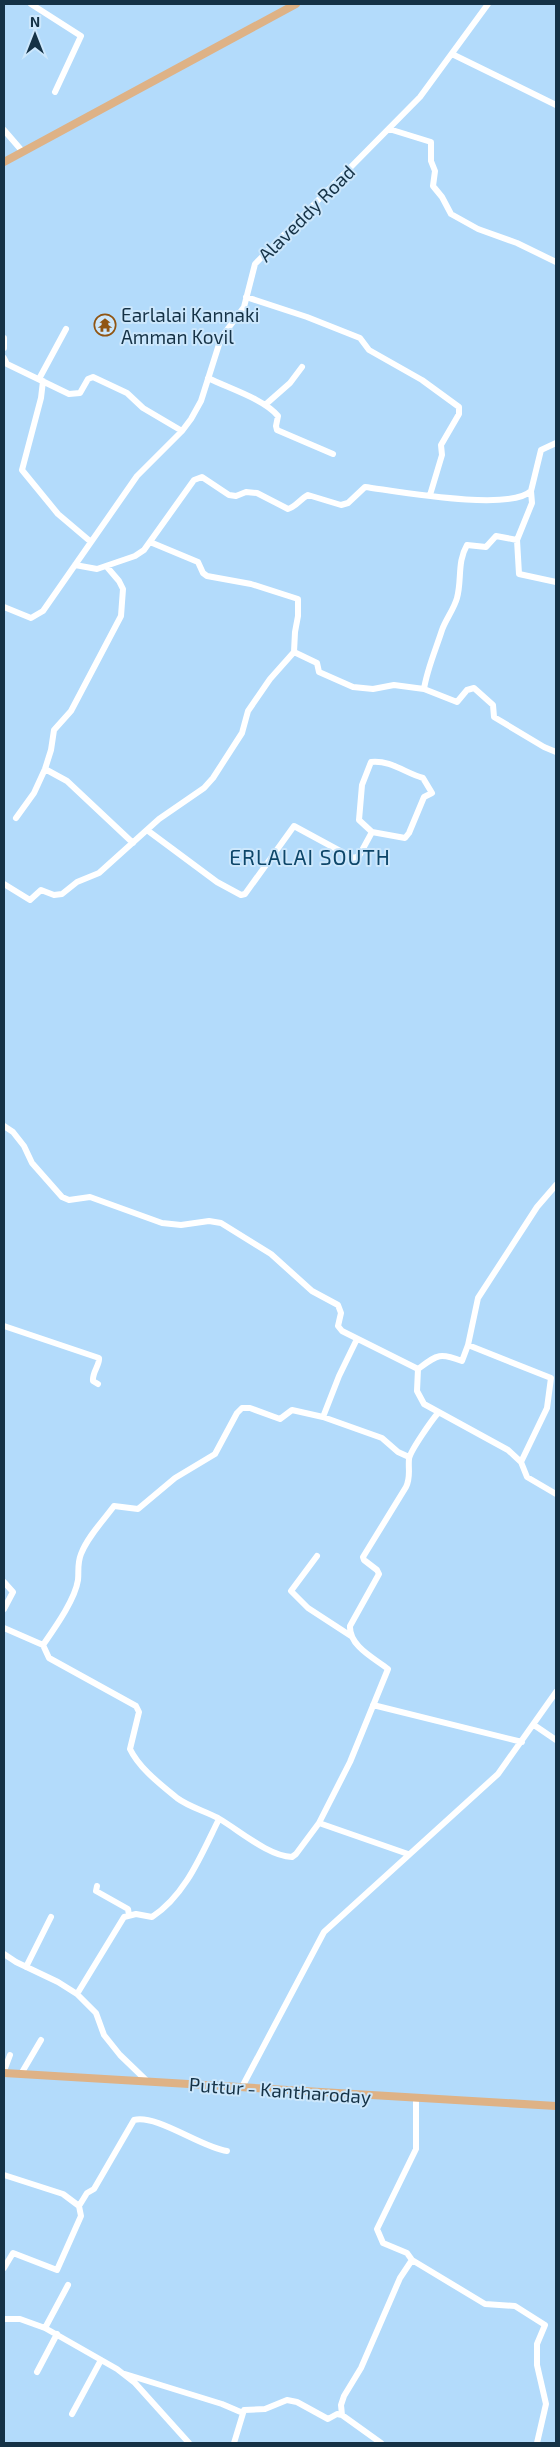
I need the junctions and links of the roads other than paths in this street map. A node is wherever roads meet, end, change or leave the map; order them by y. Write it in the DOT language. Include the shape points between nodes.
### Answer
graph roads {
  1 [pos="31,4"];
  2 [pos="296,4"];
  3 [pos="488,4"];
  4 [pos="452,54"];
  5 [pos="55,92"];
  6 [pos="556,105"];
  7 [pos="389,129"];
  8 [pos="4,130"];
  9 [pos="23,152"];
  10 [pos="4,162"];
  11 [pos="556,262"];
  12 [pos="246,297"];
  13 [pos="66,329"];
  14 [pos="4,338"];
  15 [pos="4,348"];
  16 [pos="4,358"];
  17 [pos="302,367"];
  18 [pos="208,378"];
  19 [pos="41,380"];
  20 [pos="265,405"];
  21 [pos="182,431"];
  22 [pos="556,443"];
  23 [pos="333,454"];
  24 [pos="531,491"];
  25 [pos="430,495"];
  26 [pos="517,540"];
  27 [pos="91,542"];
  28 [pos="150,542"];
  29 [pos="75,565"];
  30 [pos="106,567"];
  31 [pos="556,582"];
  32 [pos="4,608"];
  33 [pos="294,652"];
  34 [pos="424,689"];
  35 [pos="556,752"];
  36 [pos="45,769"];
  37 [pos="16,818"];
  38 [pos="147,830"];
  39 [pos="372,832"];
  40 [pos="133,843"];
  41 [pos="4,884"];
  42 [pos="4,1126"];
  43 [pos="556,1184"];
  44 [pos="4,1326"];
  45 [pos="357,1339"];
  46 [pos="468,1345"];
  47 [pos="418,1369"];
  48 [pos="554,1376"];
  49 [pos="98,1384"];
  50 [pos="438,1412"];
  51 [pos="323,1417"];
  52 [pos="409,1457"];
  53 [pos="521,1462"];
  54 [pos="556,1494"];
  55 [pos="317,1556"];
  56 [pos="4,1582"];
  57 [pos="4,1609"];
  58 [pos="4,1628"];
  59 [pos="351,1636"];
  60 [pos="43,1645"];
  61 [pos="556,1692"];
  62 [pos="373,1705"];
  63 [pos="534,1724"];
  64 [pos="556,1740"];
  65 [pos="522,1742"];
  66 [pos="219,1819"];
  67 [pos="319,1824"];
  68 [pos="408,1854"];
  69 [pos="97,1886"];
  70 [pos="128,1915"];
  71 [pos="51,1917"];
  72 [pos="4,1954"];
  73 [pos="26,1967"];
  74 [pos="77,1994"];
  75 [pos="41,2040"];
  76 [pos="10,2055"];
  77 [pos="4,2072"];
  78 [pos="21,2074"];
  79 [pos="147,2081"];
  80 [pos="242,2087"];
  81 [pos="416,2098"];
  82 [pos="556,2106"];
  83 [pos="227,2151"];
  84 [pos="4,2175"];
  85 [pos="79,2206"];
  86 [pos="412,2260"];
  87 [pos="4,2268"];
  88 [pos="68,2285"];
  89 [pos="4,2319"];
  90 [pos="45,2328"];
  91 [pos="57,2334"];
  92 [pos="101,2360"];
  93 [pos="37,2372"];
  94 [pos="121,2373"];
  95 [pos="243,2413"];
  96 [pos="72,2414"];
  97 [pos="342,2415"];
  98 [pos="189,2443"];
  99 [pos="234,2443"];
  100 [pos="381,2443"];
  101 [pos="537,2443"];
  1 -- 5 [label="street" via="81,36"];
  2 -- 9 [label="main road"];
  3 -- 4 [label="street, Alaveddy Road"];
  4 -- 6 [label="street"];
  4 -- 7 [label="street, Alaveddy Road" via="420,97"];
  7 -- 11 [label="street" via="432,142 433,186 452,214 478,229"];
  7 -- 12 [label="street, Alaveddy Road" via="255,264"];
  8 -- 9 [label="street"];
  9 -- 10 [label="main road"];
  12 -- 18 [label="street, Alaveddy Road" via="239,315 221,338"];
  12 -- 25 [label="street" via="360,338 366,348 422,380 459,407 459,414 441,445 442,455"];
  13 -- 19 [label="street"];
  14 -- 15 [label="street"];
  16 -- 19 [label="street" via="7,364"];
  17 -- 20 [label="street"];
  18 -- 20 [label="street"];
  18 -- 21 [label="street, Alaveddy Road" via="201,401"];
  19 -- 21 [label="street" via="78,395 88,379 93,377 127,393 147,411"];
  19 -- 27 [label="street" via="41,398 22,470 58,514"];
  20 -- 23 [label="street" via="278,416 277,430"];
  21 -- 27 [label="street, Alaveddy Road" via="137,476"];
  22 -- 24 [label="street" via="541,450"];
  24 -- 25 [label="street" via="510,500 480,501"];
  24 -- 26 [label="street" via="532,503"];
  25 -- 28 [label="street" via="365,487 348,503 341,505 308,495 288,509 257,493 229,495 202,477 194,480"];
  26 -- 31 [label="street" via="519,574"];
  26 -- 34 [label="street" via="496,536 486,547 467,545 462,553 457,599 442,630"];
  27 -- 29 [label="street, Alaveddy Road"];
  28 -- 30 [label="street" via="135,556 122,558"];
  28 -- 33 [label="street" via="198,562 207,576 251,584 298,599"];
  29 -- 30 [label="street" via="97,569"];
  29 -- 32 [label="street, Alaveddy Road" via="37,616 31,618"];
  30 -- 36 [label="street" via="123,589 121,616 71,710 54,730"];
  33 -- 34 [label="street" via="317,663 319,672 325,676 353,687 373,689 394,685"];
  33 -- 38 [label="street" via="248,711 242,733 213,778"];
  34 -- 35 [label="street" via="456,702 467,690 474,688 493,705 494,717"];
  36 -- 37 [label="street" via="34,793"];
  36 -- 40 [label="street" via="67,781"];
  38 -- 39 [label="street" via="237,895 245,894 294,826 353,858 359,856"];
  38 -- 40 [label="street"];
  39 -- 39 [label="street" via="359,820 362,785 371,762 401,767 423,778 432,793 424,797 409,834 405,838"];
  40 -- 41 [label="street" via="99,873 77,882 62,894 54,895 43,890 28,900"];
  42 -- 45 [label="street" via="13,1132 32,1163 62,1197 69,1200 90,1197 162,1223 221,1223 271,1254 312,1291 338,1305 341,1313 338,1326"];
  43 -- 46 [label="street" via="537,1207 478,1298"];
  44 -- 49 [label="street" via="99,1358 93,1375 93,1382"];
  45 -- 47 [label="street"];
  45 -- 51 [label="street"];
  46 -- 47 [label="street" via="462,1361 437,1355"];
  46 -- 48 [label="street"];
  47 -- 50 [label="street" via="418,1398"];
  48 -- 53 [label="street" via="547,1408"];
  50 -- 52 [label="street"];
  50 -- 53 [label="street" via="508,1450"];
  51 -- 52 [label="street" via="382,1438"];
  51 -- 60 [label="street" via="292,1410 280,1419 242,1408 215,1454 175,1478 138,1509 114,1506 81,1552 75,1589"];
  52 -- 59 [label="street" via="410,1480 363,1557 379,1574 350,1626"];
  53 -- 54 [label="street" via="527,1477"];
  55 -- 59 [label="street" via="290,1591 308,1608"];
  56 -- 57 [label="street" via="13,1592"];
  58 -- 60 [label="street"];
  59 -- 62 [label="street" via="356,1644 388,1669"];
  60 -- 66 [label="street" via="50,1658 136,1706 140,1712 130,1749 136,1761 179,1799"];
  61 -- 63 [label="street"];
  62 -- 65 [label="street"];
  62 -- 67 [label="street" via="350,1762"];
  63 -- 64 [label="street"];
  63 -- 65 [label="street"];
  65 -- 68 [label="street" via="498,1774"];
  66 -- 67 [label="street" via="276,1854 292,1857"];
  66 -- 70 [label="street" via="194,1869 174,1897 152,1917"];
  67 -- 68 [label="street"];
  68 -- 80 [label="street" via="324,1932"];
  69 -- 70 [label="street" via="96,1891 128,1908"];
  70 -- 74 [label="street"];
  71 -- 73 [label="street"];
  72 -- 73 [label="street"];
  73 -- 74 [label="street"];
  74 -- 79 [label="street" via="96,2013 104,2035"];
  75 -- 78 [label="street"];
  76 -- 77 [label="street"];
  77 -- 78 [label="main road, Puttur - Kantharoday"];
  78 -- 79 [label="main road, Puttur - Kantharoday"];
  79 -- 80 [label="main road, Puttur - Kantharoday"];
  80 -- 81 [label="main road, Puttur - Kantharoday"];
  81 -- 82 [label="main road, Puttur - Kantharoday"];
  81 -- 86 [label="street" via="416,2149 377,2229 383,2243 407,2254"];
  83 -- 85 [label="street" via="216,2150 140,2118 134,2120 94,2189 87,2193"];
  84 -- 85 [label="street" via="63,2194"];
  85 -- 87 [label="street" via="81,2216 57,2270 13,2253"];
  86 -- 97 [label="street" via="400,2278 361,2368 344,2396"];
  86 -- 101 [label="street" via="485,2304 515,2306 545,2325 537,2344 537,2365 546,2404"];
  88 -- 90 [label="street"];
  89 -- 90 [label="street" via="20,2319"];
  90 -- 91 [label="street"];
  91 -- 92 [label="street"];
  91 -- 93 [label="street"];
  92 -- 94 [label="street"];
  92 -- 96 [label="street"];
  94 -- 95 [label="street"];
  94 -- 98 [label="street" via="135,2383"];
  95 -- 97 [label="street" via="244,2410 265,2409 287,2400 328,2419"];
  95 -- 99 [label="street"];
  97 -- 100 [label="street"];
}
